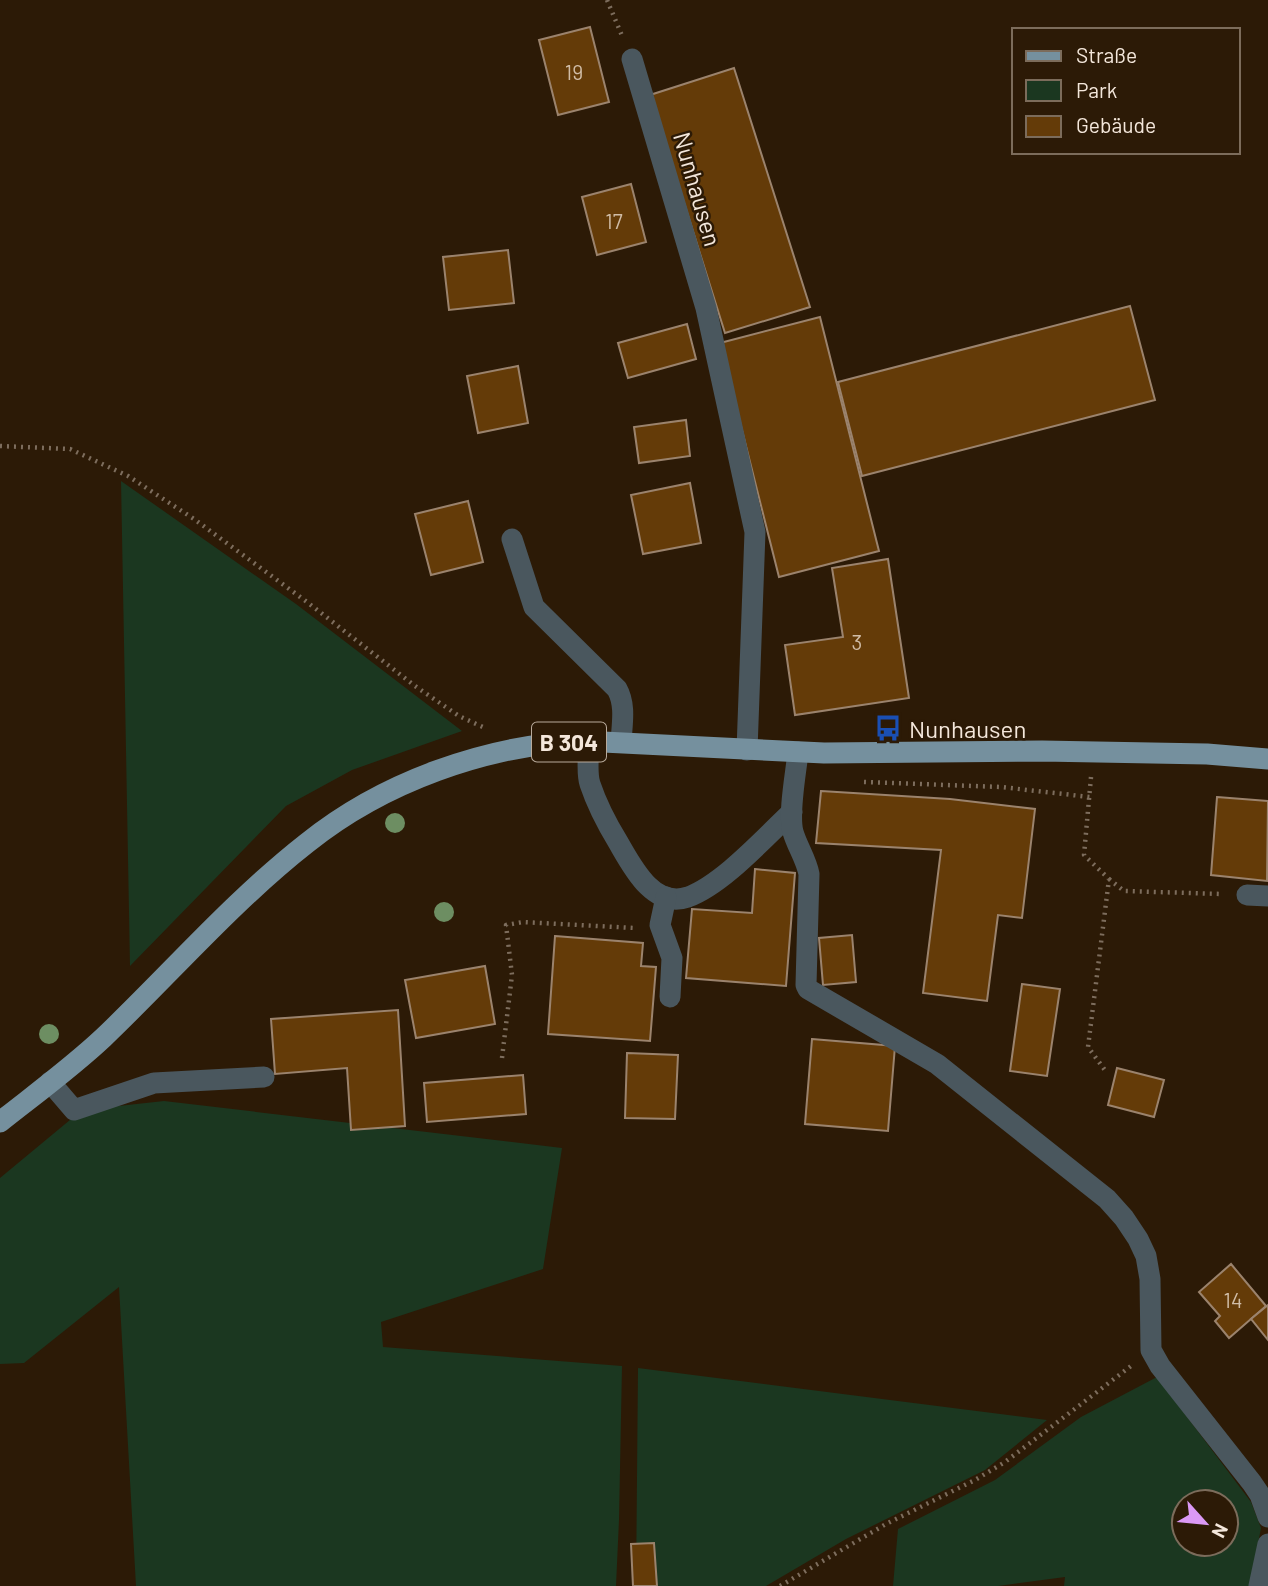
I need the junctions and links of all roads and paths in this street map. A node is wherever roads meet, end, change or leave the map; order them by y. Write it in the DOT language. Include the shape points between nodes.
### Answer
graph roads {
  1 [pos="607,0"];
  2 [pos="632,59"];
  3 [pos="0,446"];
  4 [pos="512,539"];
  5 [pos="589,741"];
  6 [pos="621,742"];
  7 [pos="523,747"];
  8 [pos="747,750"];
  9 [pos="798,752"];
  10 [pos="1094,752"];
  11 [pos="1268,759"];
  12 [pos="858,781"];
  13 [pos="1090,797"];
  14 [pos="792,812"];
  15 [pos="1109,878"];
  16 [pos="1257,895"];
  17 [pos="666,897"];
  18 [pos="660,925"];
  19 [pos="670,997"];
  20 [pos="502,1058"];
  21 [pos="1107,1073"];
  22 [pos="264,1077"];
  23 [pos="50,1082"];
  24 [pos="0,1122"];
  25 [pos="1151,1350"];
  26 [pos="1268,1517"];
  27 [pos="1268,1544"];
  28 [pos="780,1586"];
  29 [pos="1259,1586"];
  1 -- 2 [label="path"];
  2 -- 8 [label="street, Nunhausen" via="706,308 755,532"];
  3 -- 7 [label="path" via="70,449 128,475 296,593 426,694"];
  4 -- 6 [label="street" via="534,607 621,696"];
  5 -- 6 [label="main road, B 304"];
  5 -- 7 [label="main road, B 304"];
  5 -- 17 [label="street" via="589,781 603,816 639,877"];
  6 -- 8 [label="main road, B 304"];
  7 -- 23 [label="main road, B 304" via="430,773 367,803 309,841 256,886 102,1040"];
  8 -- 9 [label="main road, B 304"];
  9 -- 10 [label="main road, B 304"];
  9 -- 14 [label="street"];
  10 -- 11 [label="main road, B 304"];
  10 -- 13 [label="path"];
  12 -- 13 [label="path" via="1001,787"];
  13 -- 15 [label="path" via="1084,855"];
  14 -- 17 [label="street" via="706,888 686,898"];
  14 -- 25 [label="street" via="792,830 809,874 808,989 937,1064 1107,1199 1146,1256"];
  15 -- 16 [label="path" via="1124,891"];
  15 -- 21 [label="path" via="1088,1047"];
  17 -- 18 [label="street"];
  18 -- 19 [label="street" via="672,958"];
  18 -- 20 [label="path" via="523,922 506,926 512,975"];
  22 -- 23 [label="street" via="154,1083 74,1110"];
  23 -- 24 [label="main road, B 304"];
  25 -- 26 [label="street" via="1252,1483"];
  25 -- 28 [label="path" via="1005,1462"];
  27 -- 29 [label="street"];
}
